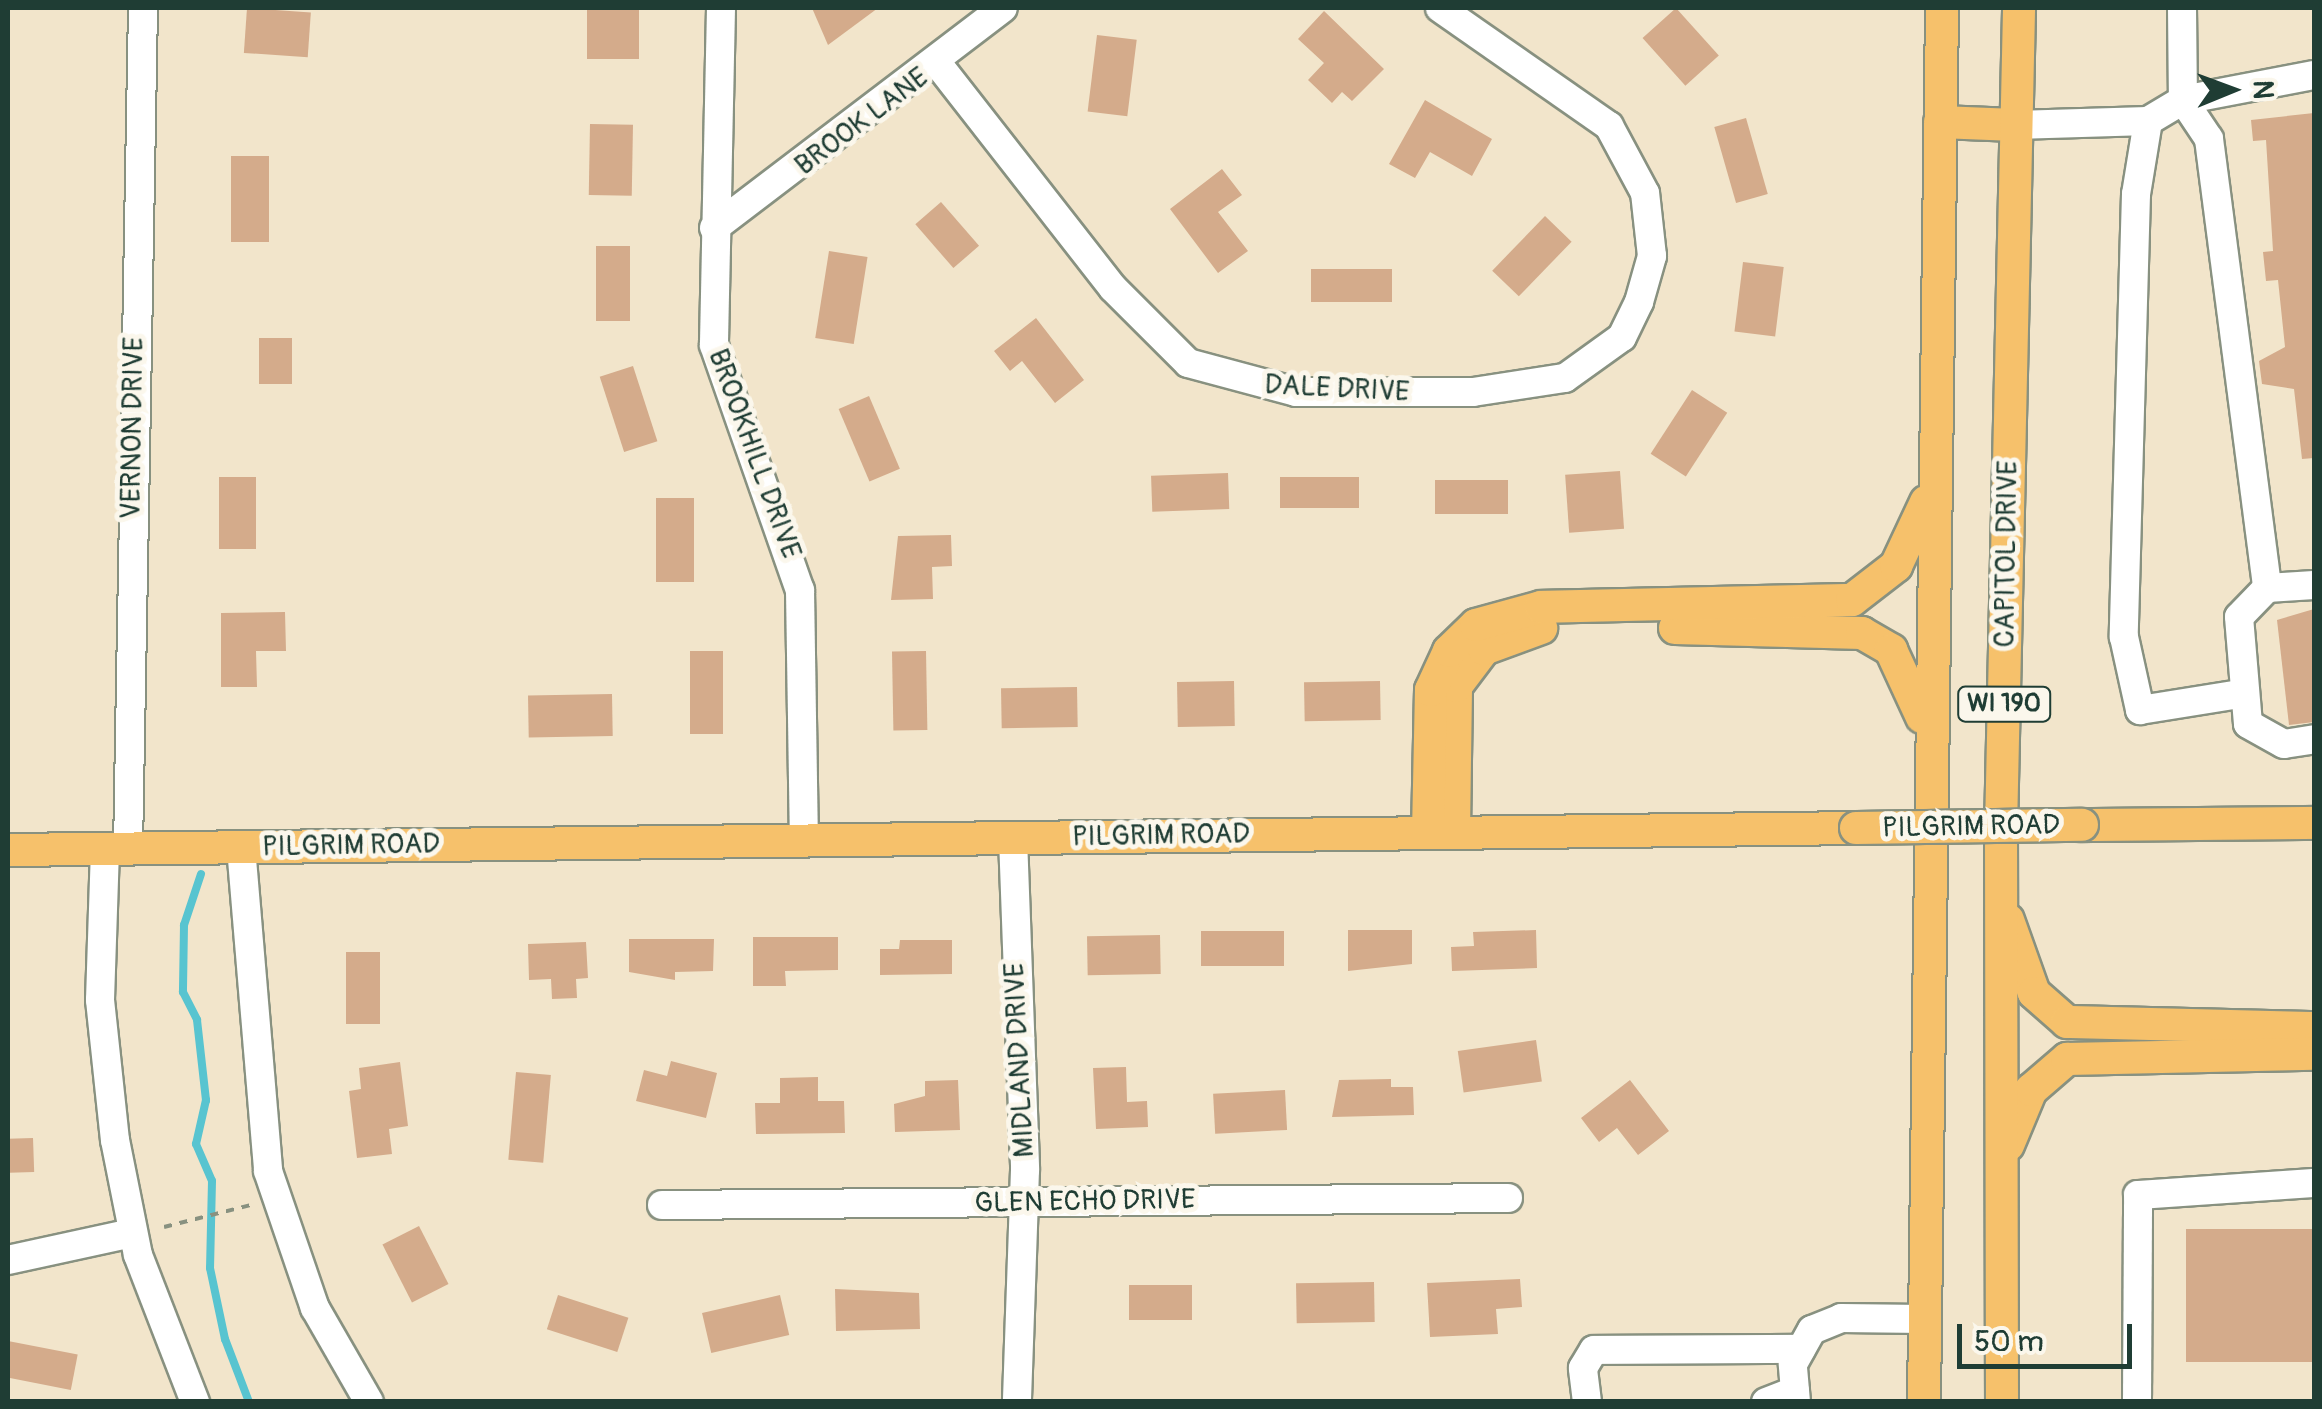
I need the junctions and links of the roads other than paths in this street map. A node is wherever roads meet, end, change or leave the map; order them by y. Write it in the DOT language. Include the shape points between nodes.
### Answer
graph roads {
  1 [pos="144,8"];
  2 [pos="721,8"];
  3 [pos="1003,8"];
  4 [pos="1440,8"];
  5 [pos="1942,8"];
  6 [pos="2019,8"];
  7 [pos="2182,8"];
  8 [pos="938,64"];
  9 [pos="2314,76"];
  10 [pos="2182,100"];
  11 [pos="2148,120"];
  12 [pos="1940,122"];
  13 [pos="2015,124"];
  14 [pos="714,228"];
  15 [pos="1930,493"];
  16 [pos="2314,585"];
  17 [pos="2268,588"];
  18 [pos="2240,694"];
  19 [pos="1927,731"];
  20 [pos="2314,740"];
  21 [pos="2314,823"];
  22 [pos="1441,833"];
  23 [pos="1013,838"];
  24 [pos="804,841"];
  25 [pos="241,848"];
  26 [pos="116,849"];
  27 [pos="8,850"];
  28 [pos="2000,898"];
  29 [pos="2314,1028"];
  30 [pos="2314,1054"];
  31 [pos="2001,1163"];
  32 [pos="2314,1183"];
  33 [pos="1508,1198"];
  34 [pos="1025,1201"];
  35 [pos="662,1205"];
  36 [pos="132,1233"];
  37 [pos="8,1260"];
  38 [pos="1924,1319"];
  39 [pos="1801,1350"];
  40 [pos="1795,1396"];
  41 [pos="195,1402"];
  42 [pos="369,1402"];
  43 [pos="1017,1402"];
  44 [pos="1586,1402"];
  45 [pos="1766,1402"];
  46 [pos="1924,1402"];
  47 [pos="2002,1402"];
  48 [pos="2137,1402"];
  1 -- 26 [label="street, VERNON DRIVE"];
  2 -- 14 [label="street, BROOKHILL DRIVE"];
  3 -- 8 [label="street, BROOK LANE"];
  4 -- 8 [label="street, DALE DRIVE" via="1574,95 1632,162 1652,256 1630,324 1600,359 1516,388 1296,392 1220,377 1156,339"];
  5 -- 12 [label="main road, WI 190"];
  6 -- 13 [label="main road, CAPITOL DRIVE / WI 190"];
  7 -- 10 [label="street"];
  8 -- 14 [label="street, BROOK LANE"];
  9 -- 10 [label="street"];
  10 -- 11 [label="street"];
  10 -- 17 [label="street" via="2208,138"];
  11 -- 13 [label="street"];
  11 -- 18 [label="street" via="2136,194 2124,637 2140,710"];
  12 -- 13 [label="main road"];
  12 -- 15 [label="main road, WI 190"];
  13 -- 28 [label="main road, CAPITOL DRIVE / WI 190"];
  14 -- 24 [label="street, BROOKHILL DRIVE" via="714,345 800,590"];
  15 -- 19 [label="main road, WI 190"];
  15 -- 22 [label="main road" via="1896,566 1852,600 1541,606 1476,625 1449,651 1431,690"];
  16 -- 17 [label="street"];
  17 -- 18 [label="street" via="2239,617"];
  18 -- 20 [label="street" via="2248,724 2265,739"];
  19 -- 22 [label="main road" via="1892,650 1862,633 1524,630 1484,649 1456,686"];
  19 -- 38 [label="main road, WI 190"];
  21 -- 22 [label="main road, PILGRIM ROAD, bridge"];
  22 -- 23 [label="main road, PILGRIM ROAD"];
  23 -- 24 [label="main road, PILGRIM ROAD"];
  23 -- 34 [label="street, MIDLAND DRIVE"];
  24 -- 25 [label="main road, PILGRIM ROAD"];
  25 -- 26 [label="main road, PILGRIM ROAD"];
  25 -- 42 [label="street" via="268,1170 315,1308"];
  26 -- 27 [label="main road, PILGRIM ROAD"];
  26 -- 36 [label="street, VERNON DRIVE" via="103,1064"];
  28 -- 29 [label="main road" via="2034,994 2067,1022"];
  28 -- 31 [label="main road, CAPITOL DRIVE / WI 190"];
  30 -- 31 [label="main road" via="2068,1059 2031,1090"];
  31 -- 47 [label="main road, CAPITOL DRIVE / WI 190"];
  32 -- 48 [label="street" via="2138,1195"];
  33 -- 34 [label="street, GLEN ECHO DRIVE"];
  34 -- 35 [label="street, GLEN ECHO DRIVE"];
  34 -- 43 [label="street, MIDLAND DRIVE"];
  36 -- 37 [label="street"];
  36 -- 41 [label="street, VERNON DRIVE"];
  38 -- 39 [label="street" via="1841,1318 1812,1330"];
  38 -- 46 [label="main road, WI 190"];
  39 -- 40 [label="street"];
  39 -- 44 [label="street" via="1594,1350 1582,1368"];
  40 -- 45 [label="street"];
}
